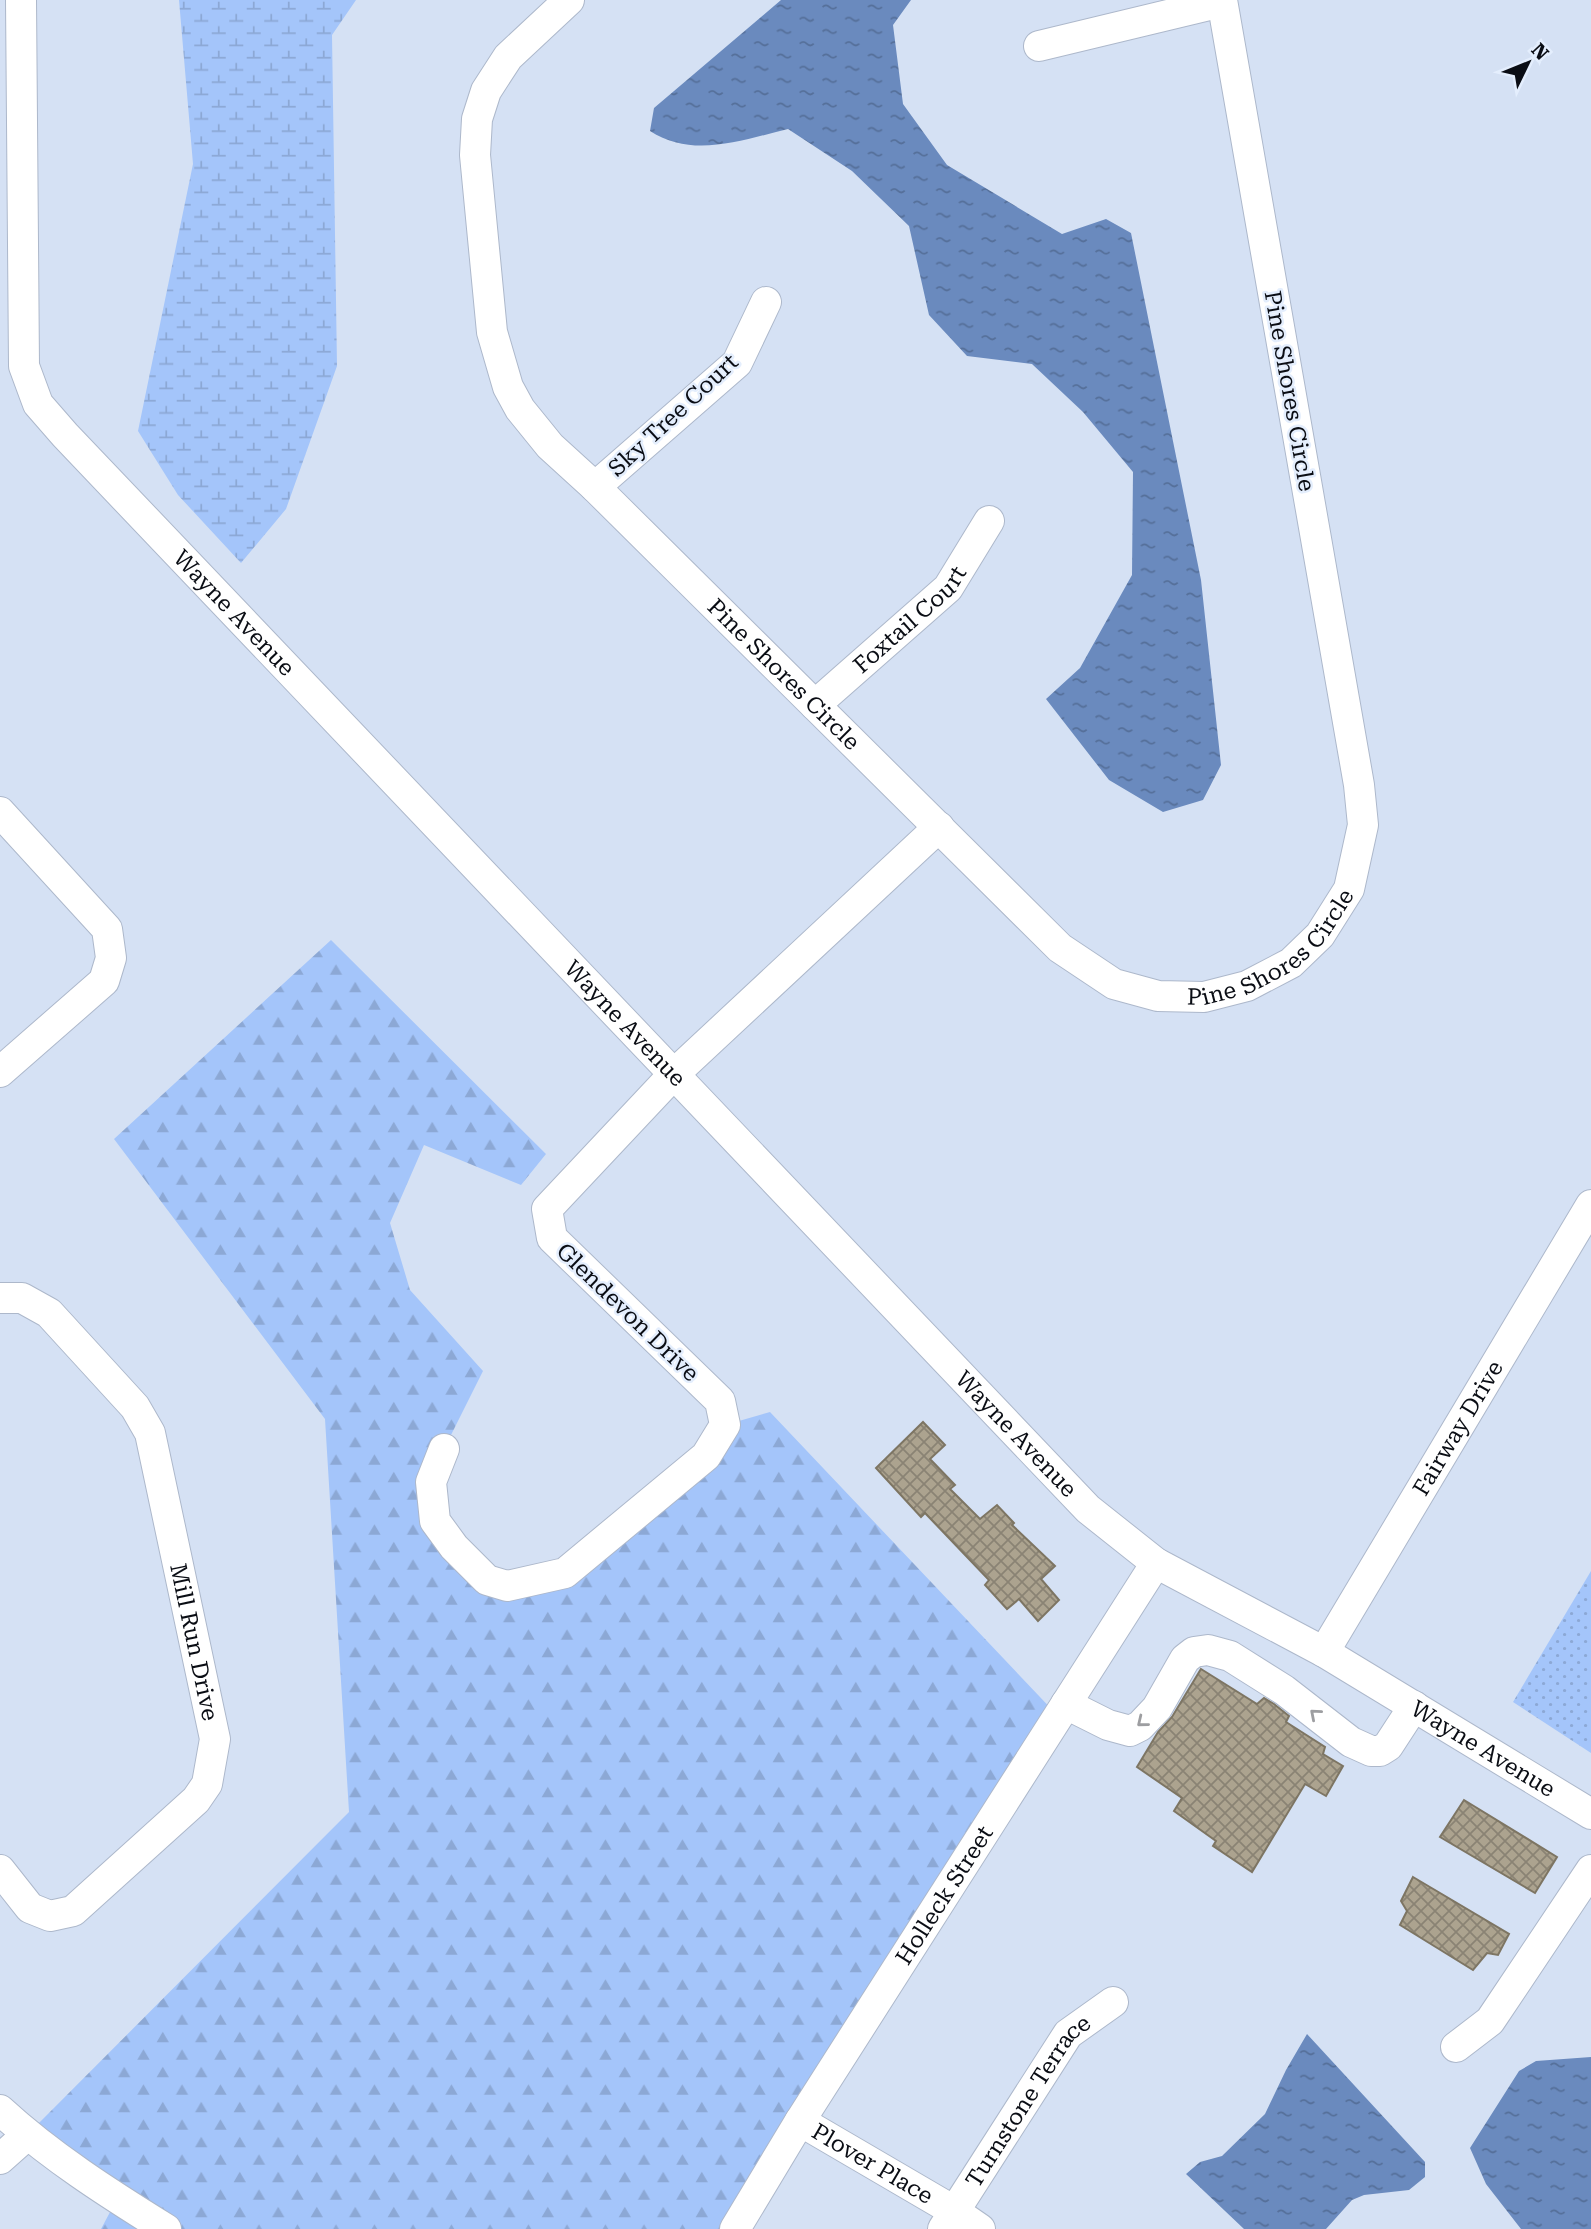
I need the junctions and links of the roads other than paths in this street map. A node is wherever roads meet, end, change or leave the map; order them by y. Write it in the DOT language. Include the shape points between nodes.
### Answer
graph roads {
  1 [pos="21,0"];
  2 [pos="569,0"];
  3 [pos="1222,1"];
  4 [pos="1038,46"];
  5 [pos="10,96"];
  6 [pos="766,302"];
  7 [pos="595,486"];
  8 [pos="989,521"];
  9 [pos="816,705"];
  10 [pos="0,812"];
  11 [pos="939,827"];
  12 [pos="0,1072"];
  13 [pos="673,1075"];
  14 [pos="1591,1205"];
  15 [pos="0,1298"];
  16 [pos="444,1449"];
  17 [pos="1156,1563"];
  18 [pos="1324,1652"];
  19 [pos="1066,1704"];
  20 [pos="1414,1706"];
  21 [pos="1591,1814"];
  22 [pos="0,1870"];
  23 [pos="1591,1870"];
  24 [pos="1113,2002"];
  25 [pos="1456,2047"];
  26 [pos="0,2110"];
  27 [pos="800,2121"];
  28 [pos="27,2134"];
  29 [pos="0,2159"];
  30 [pos="949,2220"];
  31 [pos="166,2229"];
  32 [pos="735,2229"];
  33 [pos="980,2229"];
  1 -- 5 [label="street, Wayne Avenue"];
  2 -- 7 [label="street, Pine Shores Circle" via="508,57 486,91 477,119 475,155 492,332 508,387 550,446"];
  3 -- 4 [label="street"];
  3 -- 11 [label="street, Pine Shores Circle" via="1359,785 1363,825 1349,889 1320,935 1291,962 1247,986 1204,997 1158,996 1114,984 1060,948"];
  5 -- 13 [label="street, Wayne Avenue" via="24,366 38,404"];
  6 -- 7 [label="street, Sky Tree Court" via="737,363"];
  7 -- 9 [label="street, Pine Shores Circle"];
  8 -- 9 [label="street, Foxtail Court" via="948,588"];
  9 -- 11 [label="street, Pine Shores Circle"];
  10 -- 12 [label="street" via="107,929 111,958 104,981"];
  11 -- 13 [label="street, Glendevon Drive"];
  13 -- 16 [label="street, Glendevon Drive" via="547,1209 552,1238 720,1401 725,1425 706,1456 565,1573 507,1586 487,1580 435,1521 431,1482"];
  13 -- 17 [label="street, Wayne Avenue" via="1088,1509"];
  14 -- 18 [label="street, Fairway Drive"];
  15 -- 22 [label="street, Mill Run Drive" via="22,1298 49,1313 135,1407 150,1433 215,1739 207,1784 195,1800 74,1911 50,1916 30,1908"];
  17 -- 18 [label="street, Wayne Avenue"];
  17 -- 19 [label="street, Holleck Street"];
  18 -- 20 [label="street, Wayne Avenue"];
  20 -- 19 [label="street, one-way" via="1388,1746 1371,1751 1351,1742 1284,1690 1230,1657 1208,1650 1185,1659 1157,1708 1130,1731"];
  19 -- 27 [label="street, Holleck Street"];
  20 -- 21 [label="street, Wayne Avenue"];
  23 -- 25 [label="street" via="1490,2021"];
  24 -- 30 [label="street, Turnstone Terrace" via="1068,2034"];
  26 -- 28 [label="street"];
  27 -- 30 [label="street, Plover Place"];
  27 -- 32 [label="street, Holleck Street"];
  28 -- 29 [label="street"];
  28 -- 31 [label="street"];
  30 -- 33 [label="street, Plover Place"];
}
